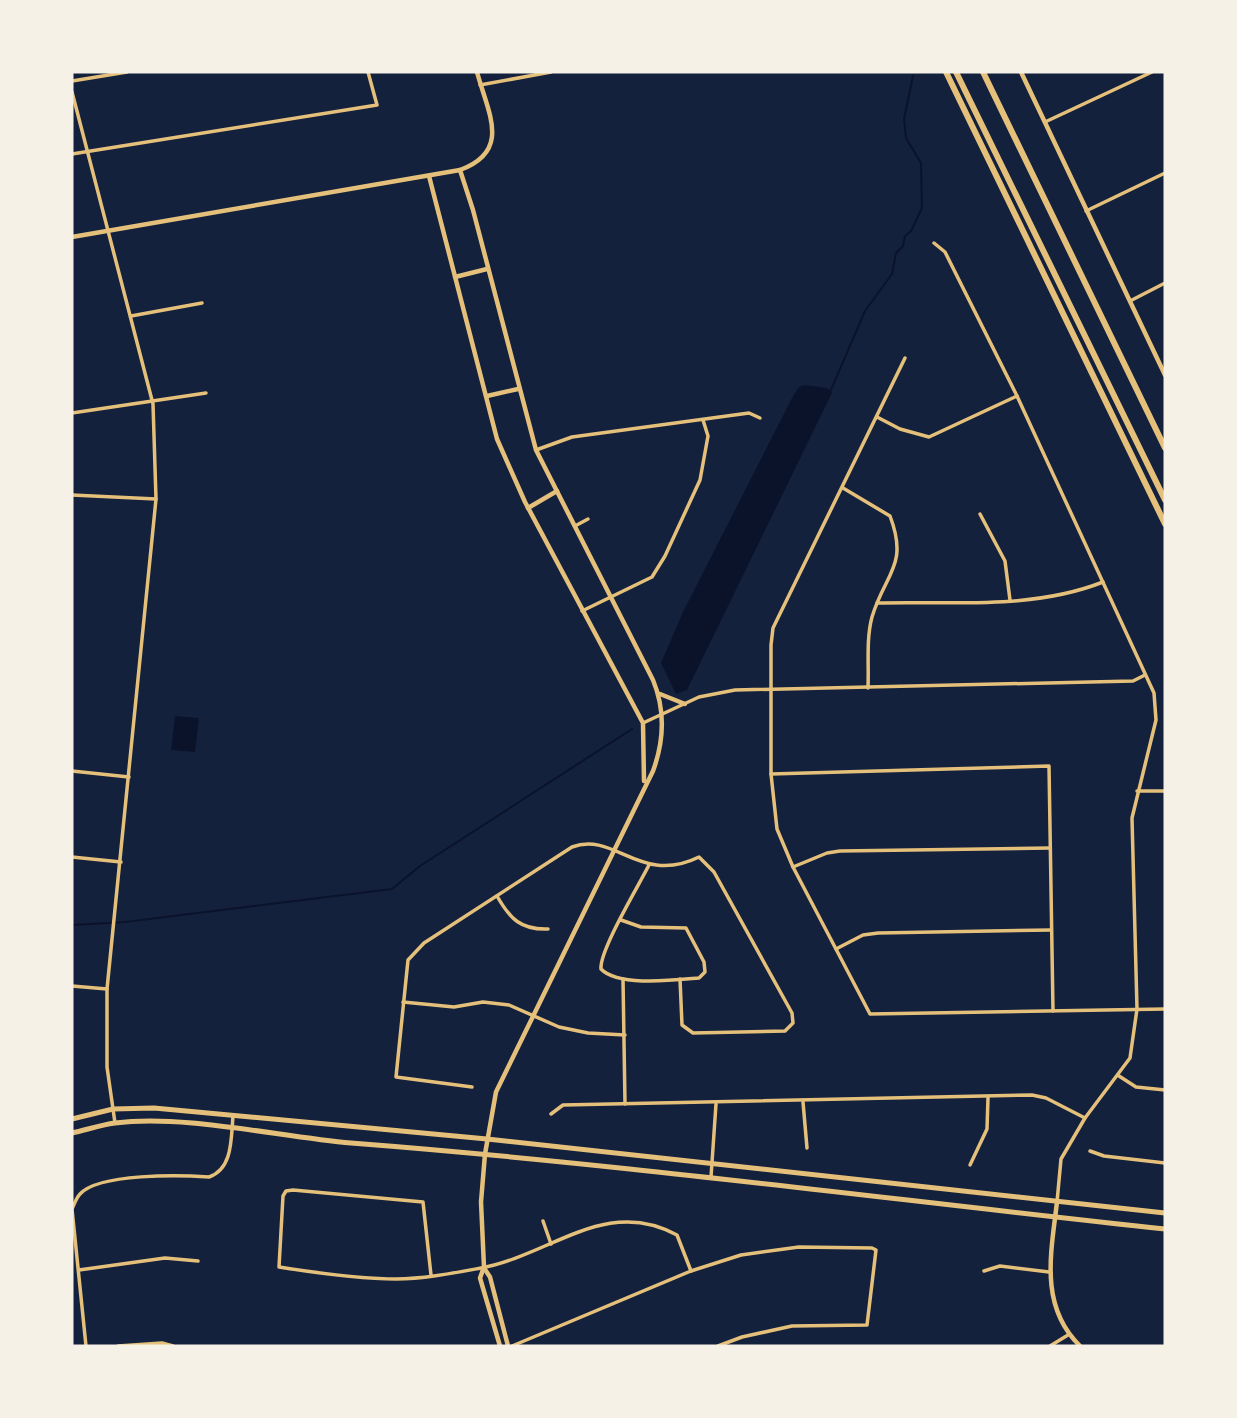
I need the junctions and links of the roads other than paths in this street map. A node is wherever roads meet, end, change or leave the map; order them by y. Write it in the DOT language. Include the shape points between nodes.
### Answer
graph roads {
  1 [pos="127,72"];
  2 [pos="368,72"];
  3 [pos="477,72"];
  4 [pos="551,72"];
  5 [pos="946,72"];
  6 [pos="956,72"];
  7 [pos="983,72"];
  8 [pos="1021,72"];
  9 [pos="1153,72"];
  10 [pos="72,81"];
  11 [pos="480,85"];
  12 [pos="72,92"];
  13 [pos="1045,122"];
  14 [pos="86,151"];
  15 [pos="72,153"];
  16 [pos="460,170"];
  17 [pos="1165,173"];
  18 [pos="429,176"];
  19 [pos="1086,211"];
  20 [pos="107,231"];
  21 [pos="72,237"];
  22 [pos="934,243"];
  23 [pos="487,270"];
  24 [pos="455,277"];
  25 [pos="1165,283"];
  26 [pos="1130,301"];
  27 [pos="202,303"];
  28 [pos="131,316"];
  29 [pos="905,358"];
  30 [pos="1165,374"];
  31 [pos="518,389"];
  32 [pos="206,393"];
  33 [pos="487,396"];
  34 [pos="1017,396"];
  35 [pos="153,404"];
  36 [pos="72,413"];
  37 [pos="877,416"];
  38 [pos="760,418"];
  39 [pos="703,419"];
  40 [pos="1165,448"];
  41 [pos="536,450"];
  42 [pos="843,488"];
  43 [pos="558,491"];
  44 [pos="72,495"];
  45 [pos="156,499"];
  46 [pos="1165,500"];
  47 [pos="528,508"];
  48 [pos="980,514"];
  49 [pos="588,519"];
  50 [pos="1165,524"];
  51 [pos="576,526"];
  52 [pos="1103,582"];
  53 [pos="612,597"];
  54 [pos="1010,600"];
  55 [pos="877,603"];
  56 [pos="582,611"];
  57 [pos="1145,675"];
  58 [pos="868,688"];
  59 [pos="771,689"];
  60 [pos="659,694"];
  61 [pos="685,704"];
  62 [pos="663,715"];
  63 [pos="643,723"];
  64 [pos="72,771"];
  65 [pos="771,774"];
  66 [pos="129,777"];
  67 [pos="644,785"];
  68 [pos="1137,790"];
  69 [pos="1165,792"];
  70 [pos="1051,848"];
  71 [pos="612,851"];
  72 [pos="72,857"];
  73 [pos="121,862"];
  74 [pos="649,865"];
  75 [pos="793,867"];
  76 [pos="497,896"];
  77 [pos="621,920"];
  78 [pos="548,929"];
  79 [pos="1052,930"];
  80 [pos="836,949"];
  81 [pos="623,979"];
  82 [pos="680,979"];
  83 [pos="72,986"];
  84 [pos="107,989"];
  85 [pos="403,1002"];
  86 [pos="1137,1009"];
  87 [pos="1165,1009"];
  88 [pos="1054,1011"];
  89 [pos="534,1016"];
  90 [pos="625,1035"];
  91 [pos="1119,1076"];
  92 [pos="472,1087"];
  93 [pos="1165,1090"];
  94 [pos="988,1097"];
  95 [pos="803,1102"];
  96 [pos="716,1103"];
  97 [pos="625,1104"];
  98 [pos="113,1109"];
  99 [pos="551,1114"];
  100 [pos="233,1115"];
  101 [pos="1085,1118"];
  102 [pos="72,1119"];
  103 [pos="115,1123"];
  104 [pos="231,1130"];
  105 [pos="72,1133"];
  106 [pos="487,1139"];
  107 [pos="807,1148"];
  108 [pos="1090,1151"];
  109 [pos="485,1154"];
  110 [pos="1165,1163"];
  111 [pos="970,1165"];
  112 [pos="712,1166"];
  113 [pos="711,1179"];
  114 [pos="1057,1202"];
  115 [pos="1165,1213"];
  116 [pos="1055,1217"];
  117 [pos="543,1222"];
  118 [pos="1165,1229"];
  119 [pos="551,1244"];
  120 [pos="198,1261"];
  121 [pos="484,1267"];
  122 [pos="79,1270"];
  123 [pos="691,1271"];
  124 [pos="984,1271"];
  125 [pos="1049,1272"];
  126 [pos="431,1275"];
  127 [pos="1068,1335"];
  128 [pos="86,1346"];
  129 [pos="118,1346"];
  130 [pos="173,1346"];
  131 [pos="500,1346"];
  132 [pos="510,1346"];
  133 [pos="718,1346"];
  134 [pos="1050,1346"];
  135 [pos="1080,1346"];
  1 -- 10 [label="street"];
  2 -- 14 [label="street" via="377,105"];
  3 -- 11 [label="street"];
  4 -- 11 [label="street"];
  5 -- 50 [label="highway"];
  6 -- 46 [label="highway"];
  7 -- 40 [label="highway"];
  8 -- 13 [label="street"];
  9 -- 13 [label="street"];
  11 -- 16 [label="street" via="492,143 482,160"];
  12 -- 14 [label="street"];
  13 -- 19 [label="street"];
  14 -- 15 [label="street"];
  14 -- 20 [label="street"];
  16 -- 18 [label="street"];
  16 -- 23 [label="street"];
  17 -- 19 [label="street"];
  18 -- 20 [label="street"];
  18 -- 24 [label="street"];
  19 -- 26 [label="street"];
  20 -- 21 [label="street"];
  20 -- 28 [label="street"];
  22 -- 34 [label="street" via="945,252"];
  23 -- 24 [label="street"];
  23 -- 31 [label="street"];
  24 -- 33 [label="street"];
  25 -- 26 [label="street"];
  26 -- 30 [label="street"];
  27 -- 28 [label="street"];
  28 -- 35 [label="street"];
  29 -- 37 [label="street"];
  31 -- 33 [label="street"];
  31 -- 41 [label="street"];
  32 -- 35 [label="street"];
  33 -- 47 [label="street" via="497,439"];
  34 -- 37 [label="street" via="929,437"];
  34 -- 52 [label="street"];
  35 -- 36 [label="street"];
  35 -- 45 [label="street"];
  37 -- 42 [label="street"];
  38 -- 39 [label="street" via="749,413"];
  39 -- 41 [label="street" via="572,437"];
  39 -- 53 [label="street" via="708,436 701,480 665,556 652,577"];
  41 -- 43 [label="street"];
  42 -- 55 [label="street" via="890,516 895,530 898,556"];
  42 -- 59 [label="street" via="773,628"];
  43 -- 47 [label="street"];
  43 -- 51 [label="street"];
  44 -- 45 [label="street"];
  45 -- 66 [label="street"];
  47 -- 56 [label="street"];
  48 -- 54 [label="street" via="1004,561"];
  49 -- 51 [label="street"];
  51 -- 53 [label="street"];
  52 -- 54 [label="street" via="1073,594"];
  52 -- 57 [label="street"];
  53 -- 56 [label="street"];
  53 -- 60 [label="street"];
  54 -- 55 [label="street"];
  55 -- 58 [label="street"];
  56 -- 63 [label="street"];
  57 -- 58 [label="street" via="1133,681"];
  57 -- 68 [label="street" via="1154,693 1156,720"];
  58 -- 59 [label="street"];
  59 -- 61 [label="street" via="711,693"];
  59 -- 65 [label="street"];
  60 -- 61 [label="street"];
  60 -- 62 [label="street"];
  61 -- 62 [label="street"];
  62 -- 63 [label="street"];
  62 -- 67 [label="street" via="656,764"];
  63 -- 67 [label="street"];
  64 -- 66 [label="street"];
  65 -- 70 [label="street" via="1049,766"];
  65 -- 75 [label="street" via="777,829"];
  66 -- 73 [label="street"];
  67 -- 71 [label="street"];
  68 -- 69 [label="street"];
  68 -- 86 [label="street" via="1132,818"];
  70 -- 75 [label="street" via="840,851"];
  70 -- 79 [label="street"];
  71 -- 74 [label="street"];
  71 -- 76 [label="street" via="596,844 579,844"];
  71 -- 89 [label="street"];
  72 -- 73 [label="street"];
  73 -- 84 [label="street"];
  74 -- 77 [label="street"];
  74 -- 82 [label="street" via="682,866 699,857 714,872 792,1013 793,1023 785,1031 693,1033 682,1025"];
  75 -- 80 [label="street"];
  76 -- 78 [label="street" via="521,926"];
  76 -- 85 [label="street" via="424,943 408,960"];
  77 -- 81 [label="street" via="600,965 604,972"];
  77 -- 82 [label="street" via="641,927 685,928 705,972 699,978"];
  79 -- 80 [label="street" via="878,933"];
  79 -- 88 [label="street"];
  80 -- 88 [label="street" via="870,1014"];
  81 -- 82 [label="street"];
  81 -- 90 [label="street"];
  83 -- 84 [label="street"];
  84 -- 98 [label="street" via="107,1067"];
  85 -- 89 [label="street" via="454,1007 509,1004"];
  85 -- 92 [label="street" via="396,1077"];
  86 -- 87 [label="street"];
  86 -- 88 [label="street"];
  86 -- 91 [label="street" via="1130,1058"];
  89 -- 90 [label="street" via="559,1027"];
  89 -- 106 [label="street" via="496,1092"];
  90 -- 97 [label="street"];
  91 -- 93 [label="street" via="1136,1087"];
  91 -- 101 [label="street"];
  94 -- 95 [label="street"];
  94 -- 101 [label="street" via="1046,1098"];
  94 -- 111 [label="street" via="987,1129"];
  95 -- 96 [label="street"];
  95 -- 107 [label="street"];
  96 -- 97 [label="street"];
  96 -- 112 [label="street"];
  97 -- 99 [label="street" via="563,1105"];
  98 -- 100 [label="main road"];
  98 -- 102 [label="main road"];
  98 -- 103 [label="street"];
  100 -- 104 [label="street"];
  100 -- 106 [label="main road"];
  101 -- 114 [label="street" via="1062,1159"];
  103 -- 104 [label="main road"];
  103 -- 105 [label="main road"];
  104 -- 109 [label="main road"];
  104 -- 122 [label="street" via="226,1162 217,1174 143,1176 92,1186 80,1194 72,1209"];
  106 -- 109 [label="street"];
  106 -- 112 [label="main road"];
  108 -- 110 [label="street"];
  109 -- 113 [label="main road"];
  109 -- 121 [label="street" via="481,1202"];
  112 -- 113 [label="street"];
  112 -- 114 [label="main road"];
  113 -- 116 [label="main road"];
  114 -- 115 [label="main road"];
  114 -- 116 [label="street"];
  116 -- 118 [label="main road"];
  116 -- 125 [label="street"];
  117 -- 119 [label="street"];
  119 -- 121 [label="street"];
  119 -- 123 [label="street" via="613,1220 656,1223 677,1235"];
  120 -- 122 [label="street" via="165,1258"];
  121 -- 126 [label="street"];
  121 -- 131 [label="street" via="480,1278"];
  121 -- 132 [label="street"];
  122 -- 128 [label="street"];
  123 -- 132 [label="street"];
  123 -- 133 [label="street" via="741,1255 799,1247 872,1248 877,1256 867,1325 792,1326"];
  124 -- 125 [label="street" via="1000,1266"];
  125 -- 127 [label="street" via="1053,1302"];
  126 -- 126 [label="street" via="396,1279 279,1267 283,1196 293,1190 423,1202"];
  127 -- 134 [label="street"];
  127 -- 135 [label="street"];
  129 -- 130 [label="street" via="162,1342"];
}
